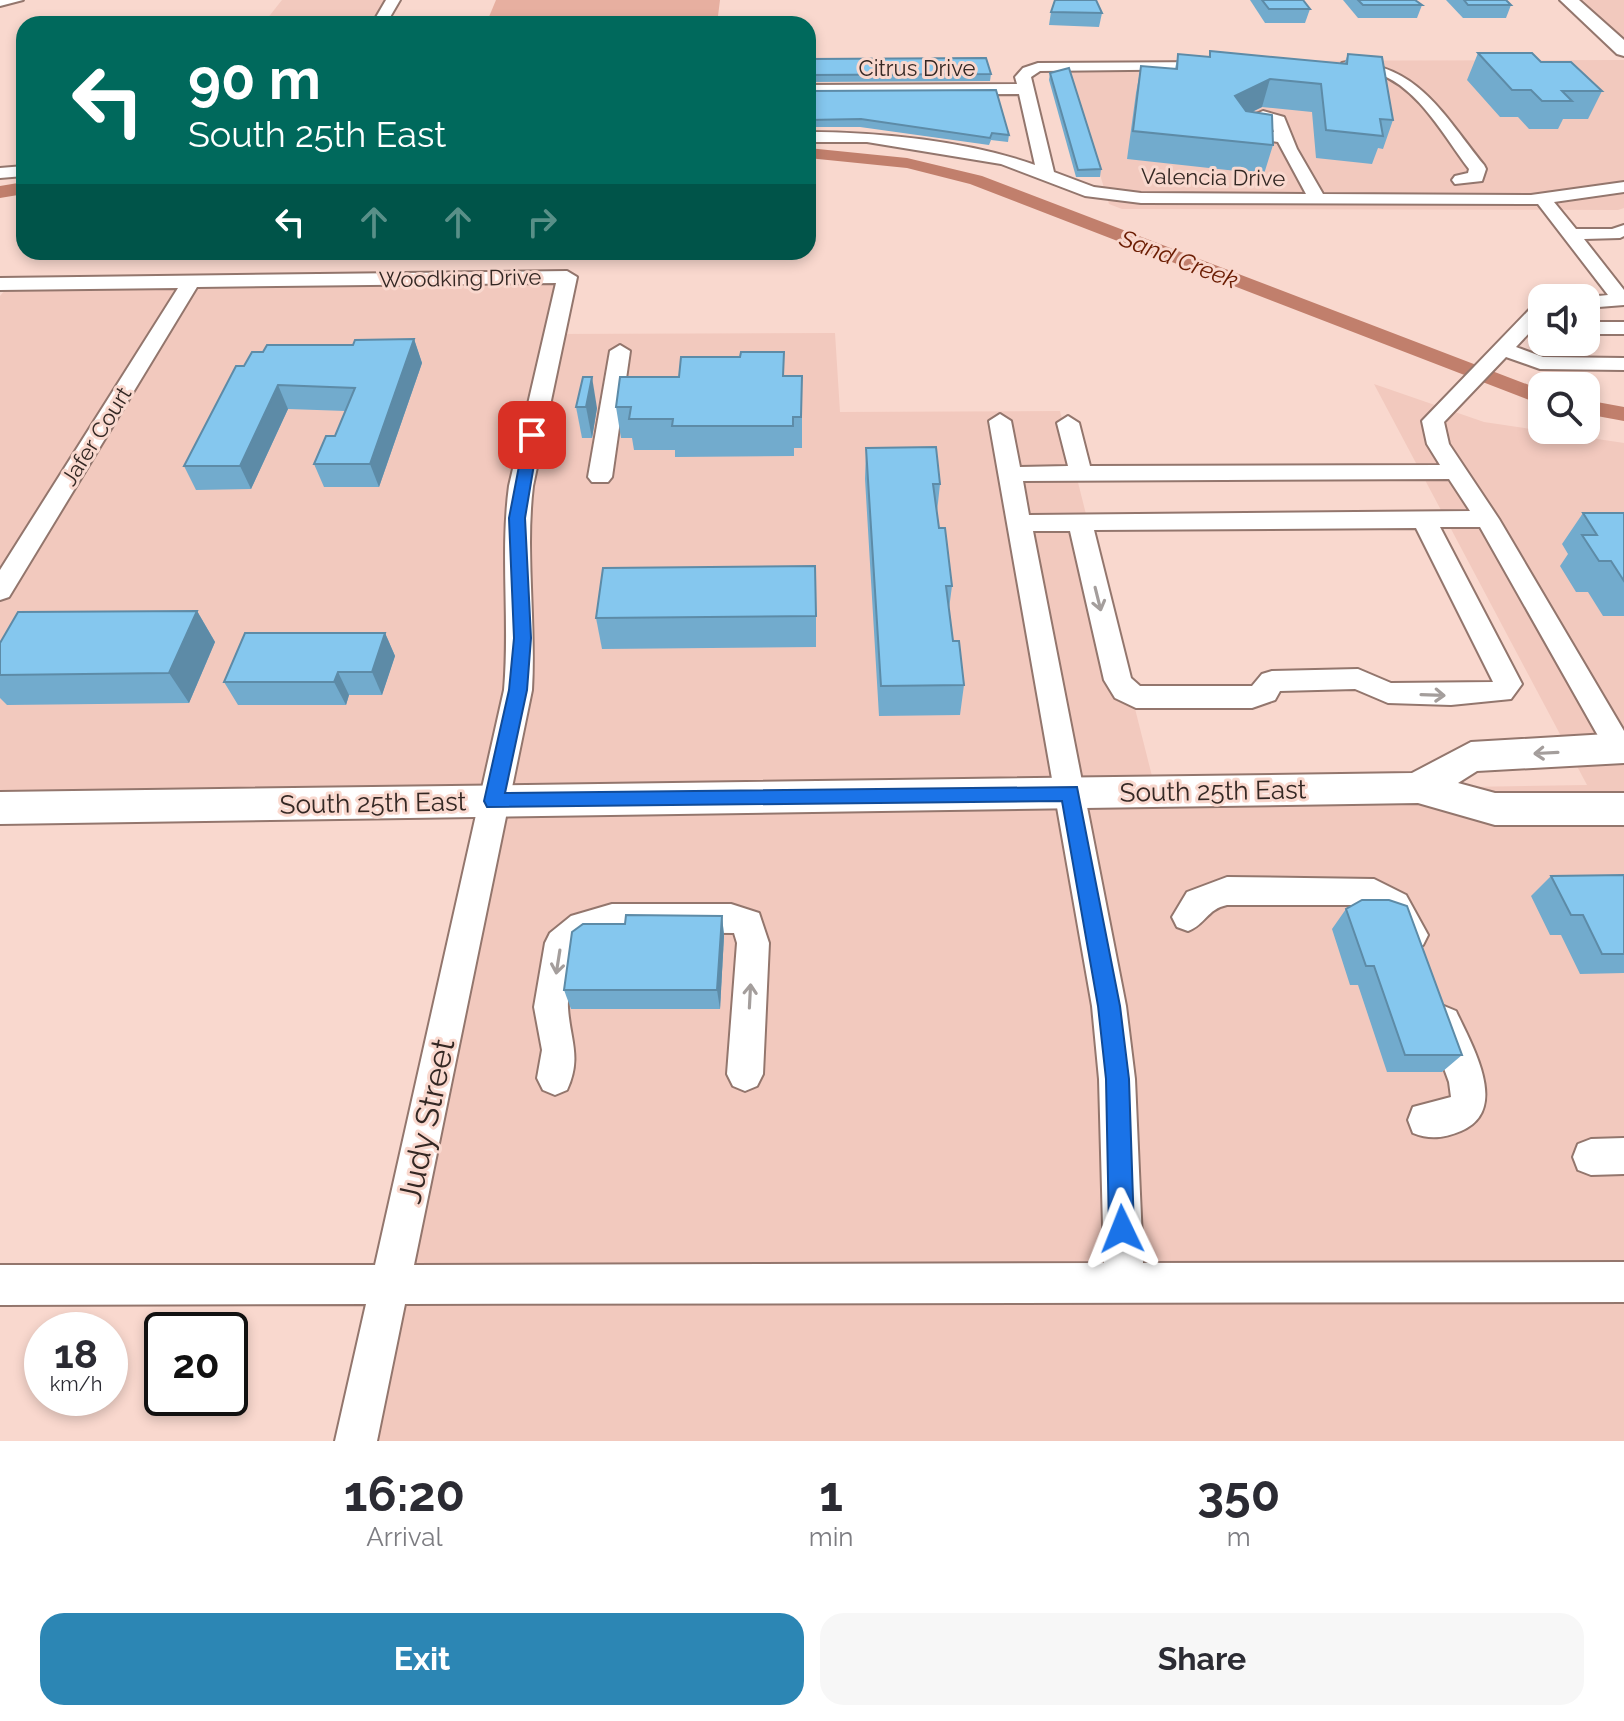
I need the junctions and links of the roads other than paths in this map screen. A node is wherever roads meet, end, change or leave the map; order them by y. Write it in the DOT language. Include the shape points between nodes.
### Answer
graph roads {
  1 [pos="16,0"];
  2 [pos="1569,0"];
  3 [pos="0,2"];
  4 [pos="1624,50"];
  5 [pos="1226,66"];
  6 [pos="1335,66"];
  7 [pos="1026,89"];
  8 [pos="816,90"];
  9 [pos="816,137"];
  10 [pos="1284,138"];
  11 [pos="1046,176"];
  12 [pos="1461,180"];
  13 [pos="1624,187"];
  14 [pos="1543,199"];
  15 [pos="1318,200"];
  16 [pos="1624,230"];
  17 [pos="1570,234"];
  18 [pos="192,280"];
  19 [pos="6,283"];
  20 [pos="1623,300"];
  21 [pos="1600,301"];
  22 [pos="1528,325"];
  23 [pos="1600,328"];
  24 [pos="1624,328"];
  25 [pos="1503,349"];
  26 [pos="620,351"];
  27 [pos="1624,364"];
  28 [pos="1000,421"];
  29 [pos="1068,423"];
  30 [pos="1456,472"];
  31 [pos="1010,474"];
  32 [pos="1081,474"];
  33 [pos="600,477"];
  34 [pos="1487,519"];
  35 [pos="1424,520"];
  36 [pos="1019,523"];
  37 [pos="1080,523"];
  38 [pos="0,591"];
  39 [pos="1622,748"];
  40 [pos="1418,788"];
  41 [pos="1071,793"];
  42 [pos="494,801"];
  43 [pos="0,808"];
  44 [pos="1624,809"];
  45 [pos="1188,917"];
  46 [pos="1420,958"];
  47 [pos="1436,999"];
  48 [pos="745,1074"];
  49 [pos="555,1078"];
  50 [pos="1426,1120"];
  51 [pos="1624,1282"];
  52 [pos="1124,1283"];
  53 [pos="391,1284"];
  54 [pos="0,1285"];
  55 [pos="356,1441"];
  1 -- 3 [label="street"];
  2 -- 4 [label="main road"];
  5 -- 7 [label="street" via="1038,67 1023,77"];
  6 -- 12 [label="street" via="1374,68 1408,85 1478,169 1476,177"];
  7 -- 8 [label="street, Citrus Drive"];
  7 -- 11 [label="street"];
  9 -- 11 [label="street, Valencia Drive" via="867,137 1005,160"];
  10 -- 15 [label="street"];
  11 -- 15 [label="street, Valencia Drive" via="1117,197"];
  13 -- 14 [label="street, Valencia Drive"];
  14 -- 15 [label="street, Valencia Drive"];
  14 -- 17 [label="street"];
  16 -- 17 [label="street"];
  17 -- 20 [label="street"];
  18 -- 19 [label="street, Woodking Drive"];
  18 -- 38 [label="street, Jafer Court"];
  18 -- 42 [label="street, Woodking Drive" via="567,277 521,486 518,690"];
  20 -- 21 [label="street"];
  22 -- 25 [label="street"];
  23 -- 24 [label="street"];
  25 -- 27 [label="street" via="1540,363"];
  25 -- 30 [label="street" via="1433,421 1438,444"];
  26 -- 33 [label="street"];
  28 -- 31 [label="street"];
  29 -- 32 [label="street"];
  30 -- 32 [label="street"];
  30 -- 34 [label="street"];
  31 -- 32 [label="street"];
  31 -- 36 [label="street"];
  34 -- 35 [label="street"];
  34 -- 39 [label="street"];
  35 -- 37 [label="street"];
  37 -- 35 [label="street, one-way" via="1118,680 1136,697 1252,697 1265,693 1272,681 1358,679 1388,693 1501,692 1508,684"];
  36 -- 37 [label="street"];
  36 -- 41 [label="street"];
  39 -- 40 [label="main road, South 25th East, one-way" via="1471,757"];
  40 -- 41 [label="main road, South 25th East"];
  40 -- 44 [label="main road, South 25th East" via="1495,809"];
  41 -- 42 [label="main road, South 25th East"];
  41 -- 52 [label="street" via="1116,1064"];
  42 -- 43 [label="main road, South 25th East"];
  42 -- 53 [label="street, Judy Street"];
  45 -- 46 [label="street" via="1193,904 1206,895 1227,891 1383,894 1397,905"];
  47 -- 50 [label="street" via="1467,1082 1469,1102 1452,1119"];
  48 -- 49 [label="street, one-way" via="753,943 748,923 731,918 612,918 582,926 561,943 551,1007 559,1050"];
  51 -- 52 [label="street"];
  52 -- 53 [label="street"];
  53 -- 54 [label="street"];
  53 -- 55 [label="street, Judy Street"];
}
